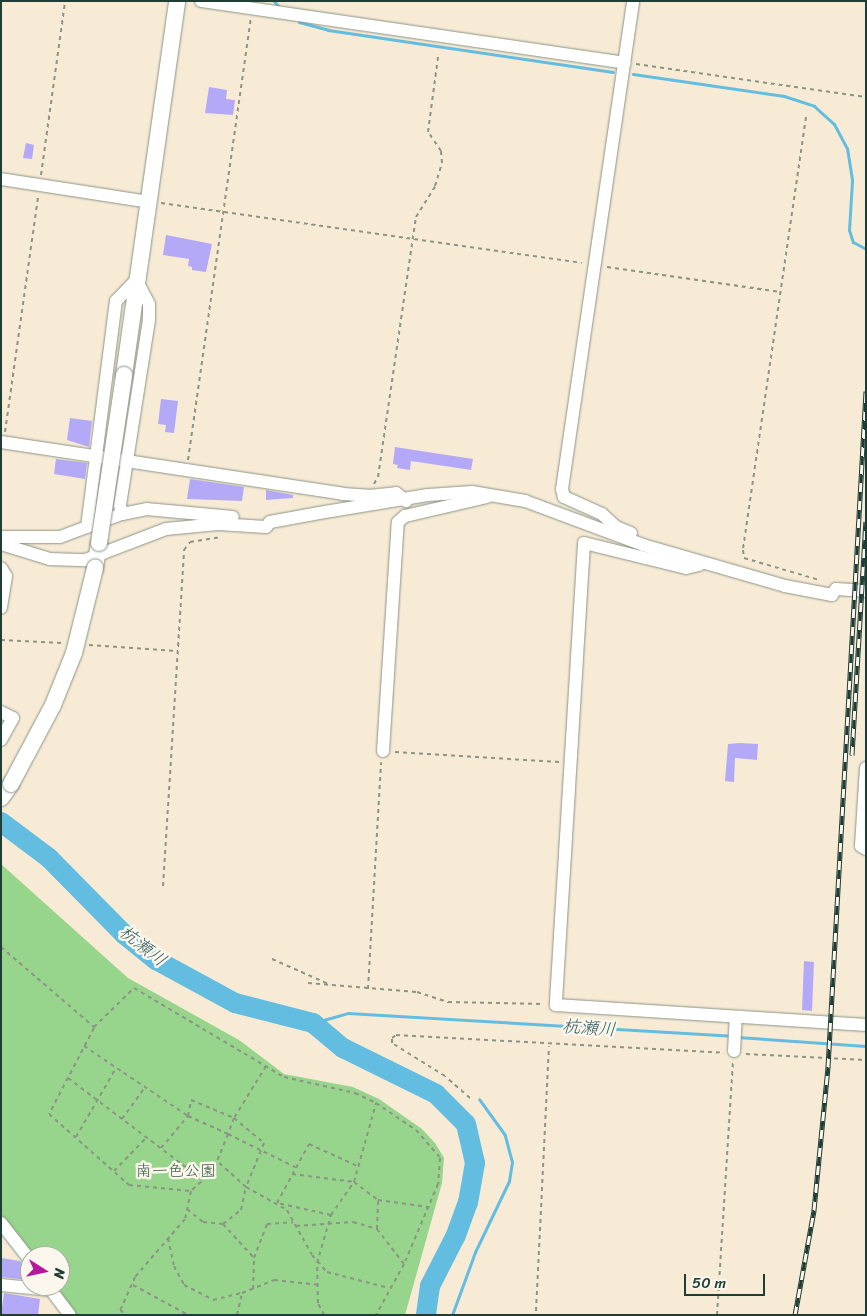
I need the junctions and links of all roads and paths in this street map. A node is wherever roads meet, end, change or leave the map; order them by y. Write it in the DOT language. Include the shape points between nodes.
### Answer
graph roads {
  1 [pos="65,1"];
  2 [pos="178,1"];
  3 [pos="201,1"];
  4 [pos="633,1"];
  5 [pos="252,10"];
  6 [pos="438,57"];
  7 [pos="624,62"];
  8 [pos="866,98"];
  9 [pos="806,117"];
  10 [pos="1,179"];
  11 [pos="39,185"];
  12 [pos="149,202"];
  13 [pos="222,212"];
  14 [pos="412,239"];
  15 [pos="136,280"];
  16 [pos="2,443"];
  17 [pos="96,456"];
  18 [pos="126,460"];
  19 [pos="187,470"];
  20 [pos="374,485"];
  21 [pos="489,495"];
  22 [pos="406,501"];
  23 [pos="122,514"];
  24 [pos="270,522"];
  25 [pos="87,527"];
  26 [pos="227,536"];
  27 [pos="1,537"];
  28 [pos="1,544"];
  29 [pos="643,545"];
  30 [pos="97,556"];
  31 [pos="702,564"];
  32 [pos="1,568"];
  33 [pos="836,589"];
  34 [pos="866,591"];
  35 [pos="1,608"];
  36 [pos="1,712"];
  37 [pos="1,740"];
  38 [pos="383,751"];
  39 [pos="570,762"];
  40 [pos="866,768"];
  41 [pos="1,798"];
  42 [pos="866,849"];
  43 [pos="163,886"];
  44 [pos="1,947"];
  45 [pos="272,959"];
  46 [pos="308,983"];
  47 [pos="331,985"];
  48 [pos="368,989"];
  49 [pos="556,1005"];
  50 [pos="735,1019"];
  51 [pos="866,1025"];
  52 [pos="94,1027"];
  53 [pos="84,1046"];
  54 [pos="549,1046"];
  55 [pos="734,1053"];
  56 [pos="866,1060"];
  57 [pos="266,1066"];
  58 [pos="116,1068"];
  59 [pos="68,1078"];
  60 [pos="145,1087"];
  61 [pos="470,1098"];
  62 [pos="376,1103"];
  63 [pos="188,1116"];
  64 [pos="122,1118"];
  65 [pos="234,1118"];
  66 [pos="228,1134"];
  67 [pos="76,1137"];
  68 [pos="147,1137"];
  69 [pos="161,1148"];
  70 [pos="216,1159"];
  71 [pos="360,1167"];
  72 [pos="296,1168"];
  73 [pos="114,1172"];
  74 [pos="292,1174"];
  75 [pos="203,1180"];
  76 [pos="354,1182"];
  77 [pos="246,1187"];
  78 [pos="190,1191"];
  79 [pos="378,1200"];
  80 [pos="277,1203"];
  81 [pos="429,1207"];
  82 [pos="187,1209"];
  83 [pos="331,1214"];
  84 [pos="294,1222"];
  85 [pos="1,1223"];
  86 [pos="330,1223"];
  87 [pos="223,1224"];
  88 [pos="296,1226"];
  89 [pos="377,1229"];
  90 [pos="168,1238"];
  91 [pos="20,1247"];
  92 [pos="254,1258"];
  93 [pos="317,1263"];
  94 [pos="404,1264"];
  95 [pos="132,1284"];
  96 [pos="1,1285"];
  97 [pos="320,1285"];
  98 [pos="20,1286"];
  99 [pos="389,1288"];
  100 [pos="253,1289"];
  101 [pos="242,1293"];
  102 [pos="56,1296"];
  103 [pos="536,1312"];
  104 [pos="70,1315"];
  105 [pos="127,1315"];
  106 [pos="188,1315"];
  107 [pos="237,1315"];
  108 [pos="324,1315"];
  109 [pos="376,1315"];
  110 [pos="717,1315"];
  1 -- 11 [label="path"];
  2 -- 12 [label="street"];
  3 -- 5 [label="street"];
  4 -- 7 [label="street"];
  5 -- 7 [label="street"];
  5 -- 13 [label="path"];
  6 -- 14 [label="path" via="428,132 441,151 442,163 435,186 416,217"];
  7 -- 8 [label="path"];
  7 -- 29 [label="street" via="562,489 564,496 602,514 616,527 636,536"];
  9 -- 33 [label="path" via="743,550 744,558 830,583"];
  10 -- 11 [label="street"];
  11 -- 12 [label="street"];
  11 -- 16 [label="path"];
  12 -- 13 [label="path"];
  12 -- 15 [label="street"];
  13 -- 14 [label="path"];
  13 -- 19 [label="path"];
  14 -- 20 [label="path" via="378,477"];
  15 -- 17 [label="street" via="116,301"];
  15 -- 18 [label="street" via="149,304 149,318"];
  15 -- 30 [label="street, bridge"];
  16 -- 17 [label="street"];
  17 -- 18 [label="street"];
  17 -- 25 [label="street"];
  18 -- 19 [label="street"];
  18 -- 23 [label="street" via="120,505"];
  19 -- 22 [label="street" via="343,494 369,496 396,492"];
  21 -- 22 [label="street" via="456,491"];
  21 -- 29 [label="street" via="525,501"];
  21 -- 38 [label="street" via="405,516 398,522"];
  22 -- 24 [label="street"];
  23 -- 24 [label="street" via="163,509"];
  23 -- 25 [label="street"];
  24 -- 30 [label="street" via="266,527 218,524 166,529"];
  25 -- 27 [label="street" via="60,537"];
  26 -- 43 [label="path" via="190,542 184,550 183,613 177,651"];
  28 -- 30 [label="street" via="50,559"];
  29 -- 31 [label="street"];
  30 -- 41 [label="street, bridge" via="74,653 54,705"];
  31 -- 33 [label="street" via="832,595"];
  31 -- 39 [label="street" via="686,568 584,543"];
  32 -- 35 [label="street" via="6,576"];
  33 -- 34 [label="street"];
  36 -- 37 [label="street" via="13,718"];
  38 -- 39 [label="path"];
  38 -- 48 [label="path"];
  39 -- 49 [label="street"];
  40 -- 42 [label="street" via="861,846"];
  44 -- 52 [label="path"];
  45 -- 47 [label="path"];
  46 -- 47 [label="path"];
  47 -- 48 [label="path"];
  48 -- 49 [label="path" via="417,992 448,1002"];
  49 -- 50 [label="street"];
  50 -- 51 [label="street"];
  50 -- 55 [label="street"];
  52 -- 53 [label="path"];
  52 -- 57 [label="path" via="134,988"];
  53 -- 58 [label="path"];
  53 -- 59 [label="path"];
  54 -- 55 [label="path"];
  54 -- 61 [label="path" via="396,1035 392,1038 392,1043 445,1076"];
  54 -- 103 [label="path"];
  55 -- 56 [label="path"];
  55 -- 110 [label="path"];
  57 -- 62 [label="path" via="284,1077 355,1093"];
  57 -- 65 [label="path"];
  58 -- 60 [label="path"];
  58 -- 67 [label="path"];
  59 -- 64 [label="path"];
  59 -- 67 [label="path" via="49,1114"];
  60 -- 63 [label="path"];
  60 -- 64 [label="path"];
  62 -- 71 [label="path"];
  62 -- 81 [label="path" via="416,1130 440,1158 438,1184"];
  63 -- 65 [label="path" via="191,1100"];
  63 -- 66 [label="path"];
  63 -- 69 [label="path"];
  64 -- 68 [label="path"];
  65 -- 66 [label="path"];
  65 -- 77 [label="path" via="264,1143"];
  66 -- 70 [label="path"];
  66 -- 72 [label="path"];
  67 -- 73 [label="path"];
  68 -- 69 [label="path"];
  68 -- 73 [label="path"];
  69 -- 75 [label="path"];
  70 -- 75 [label="path" via="213,1171"];
  70 -- 77 [label="path"];
  71 -- 72 [label="path" via="309,1144"];
  71 -- 76 [label="path"];
  72 -- 74 [label="path"];
  73 -- 78 [label="path" via="129,1185"];
  74 -- 76 [label="path"];
  74 -- 80 [label="path"];
  75 -- 78 [label="path"];
  76 -- 79 [label="path"];
  76 -- 83 [label="path"];
  77 -- 80 [label="path"];
  77 -- 87 [label="path" via="241,1210"];
  78 -- 82 [label="path"];
  79 -- 81 [label="path"];
  79 -- 89 [label="path"];
  80 -- 83 [label="path"];
  80 -- 84 [label="path" via="287,1210"];
  81 -- 94 [label="path"];
  82 -- 87 [label="path" via="203,1222"];
  82 -- 90 [label="path" via="185,1219"];
  83 -- 86 [label="path"];
  84 -- 88 [label="path"];
  84 -- 92 [label="path" via="267,1224"];
  85 -- 91 [label="street"];
  86 -- 88 [label="path"];
  86 -- 89 [label="path" via="363,1224"];
  86 -- 93 [label="path"];
  87 -- 92 [label="path"];
  88 -- 93 [label="path"];
  89 -- 94 [label="path"];
  90 -- 95 [label="path"];
  90 -- 101 [label="path" via="174,1266 184,1285 213,1300"];
  92 -- 100 [label="path"];
  93 -- 97 [label="path"];
  93 -- 99 [label="path" via="334,1275"];
  94 -- 99 [label="path"];
  95 -- 105 [label="path" via="120,1310"];
  95 -- 106 [label="path"];
  96 -- 98 [label="street"];
  97 -- 100 [label="path" via="274,1280"];
  97 -- 108 [label="path" via="318,1303"];
  99 -- 109 [label="path"];
  100 -- 101 [label="path"];
  101 -- 107 [label="path"];
  102 -- 104 [label="street"];
}
